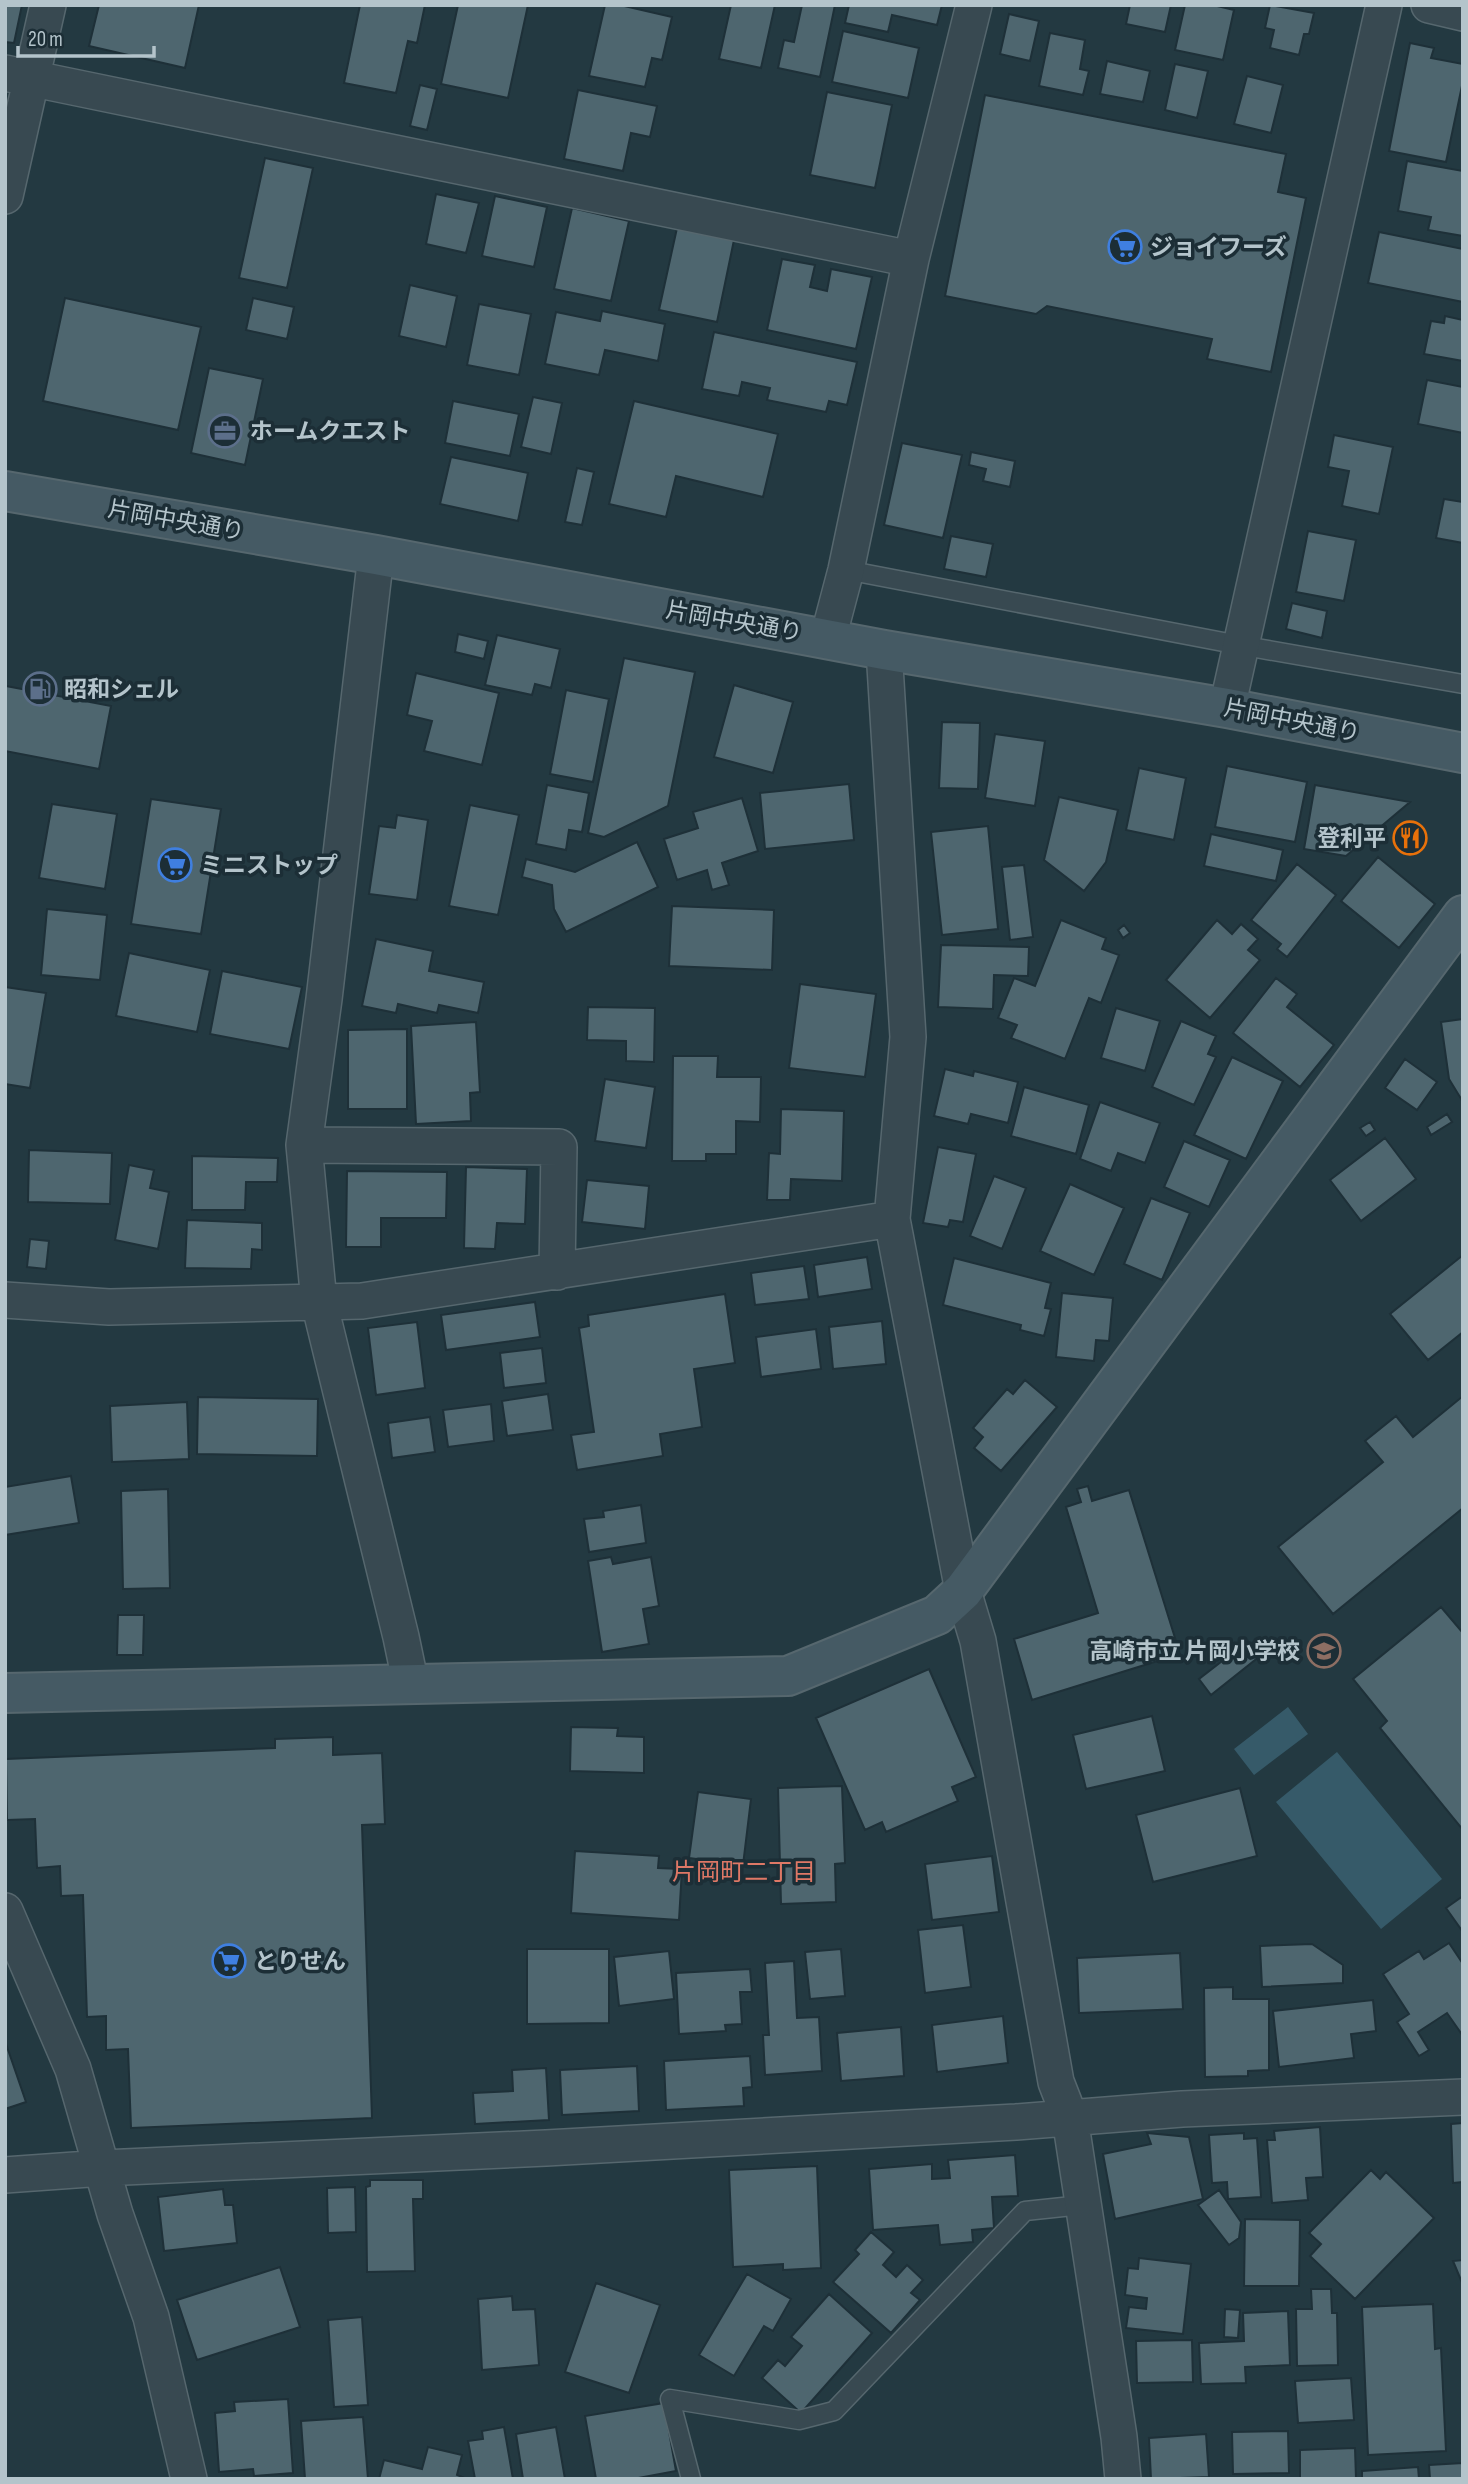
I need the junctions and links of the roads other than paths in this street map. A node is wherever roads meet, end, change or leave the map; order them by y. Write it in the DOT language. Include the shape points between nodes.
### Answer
graph roads {
  1 [pos="48,5"];
  2 [pos="974,5"];
  3 [pos="1384,5"];
  4 [pos="1429,5"];
  5 [pos="1463,13"];
  6 [pos="19,76"];
  7 [pos="5,196"];
  8 [pos="911,259"];
  9 [pos="5,491"];
  10 [pos="376,555"];
  11 [pos="846,570"];
  12 [pos="828,638"];
  13 [pos="1240,645"];
  14 [pos="884,650"];
  15 [pos="1463,684"];
  16 [pos="1227,708"];
  17 [pos="1463,753"];
  18 [pos="1463,915"];
  19 [pos="304,1145"];
  20 [pos="892,1219"];
  21 [pos="557,1272"];
  22 [pos="5,1300"];
  23 [pos="319,1302"];
  24 [pos="963,1591"];
  25 [pos="411,1685"];
  26 [pos="5,1693"];
  27 [pos="5,1911"];
  28 [pos="1463,2097"];
  29 [pos="1070,2118"];
  30 [pos="103,2168"];
  31 [pos="5,2175"];
  32 [pos="1082,2205"];
  33 [pos="189,2479"];
  34 [pos="691,2479"];
  35 [pos="1123,2479"];
  1 -- 6 [label="street"];
  2 -- 8 [label="street"];
  3 -- 13 [label="street"];
  4 -- 5 [label="street"];
  6 -- 7 [label="street"];
  6 -- 8 [label="street"];
  8 -- 11 [label="street"];
  9 -- 10 [label="street, 片岡中央通り"];
  10 -- 12 [label="street, 片岡中央通り"];
  10 -- 19 [label="street"];
  11 -- 12 [label="street"];
  11 -- 13 [label="lane"];
  12 -- 14 [label="street, 片岡中央通り"];
  13 -- 15 [label="lane"];
  13 -- 16 [label="street"];
  14 -- 16 [label="street, 片岡中央通り"];
  14 -- 20 [label="street" via="908,1037"];
  16 -- 17 [label="street, 片岡中央通り"];
  18 -- 24 [label="street"];
  19 -- 21 [label="street" via="559,1147"];
  19 -- 23 [label="street"];
  20 -- 21 [label="street"];
  20 -- 24 [label="street"];
  21 -- 23 [label="street" via="362,1301"];
  22 -- 23 [label="street" via="109,1307"];
  23 -- 25 [label="street"];
  24 -- 25 [label="street" via="937,1615 788,1676"];
  24 -- 29 [label="street" via="978,1641 1056,2082"];
  25 -- 26 [label="street"];
  27 -- 30 [label="street" via="73,2069"];
  28 -- 29 [label="street"];
  29 -- 30 [label="street"];
  29 -- 32 [label="street"];
  30 -- 31 [label="street"];
  30 -- 33 [label="street" via="151,2318"];
  32 -- 34 [label="lane" via="1025,2211 834,2411 799,2420 670,2399"];
  32 -- 35 [label="street"];
}
